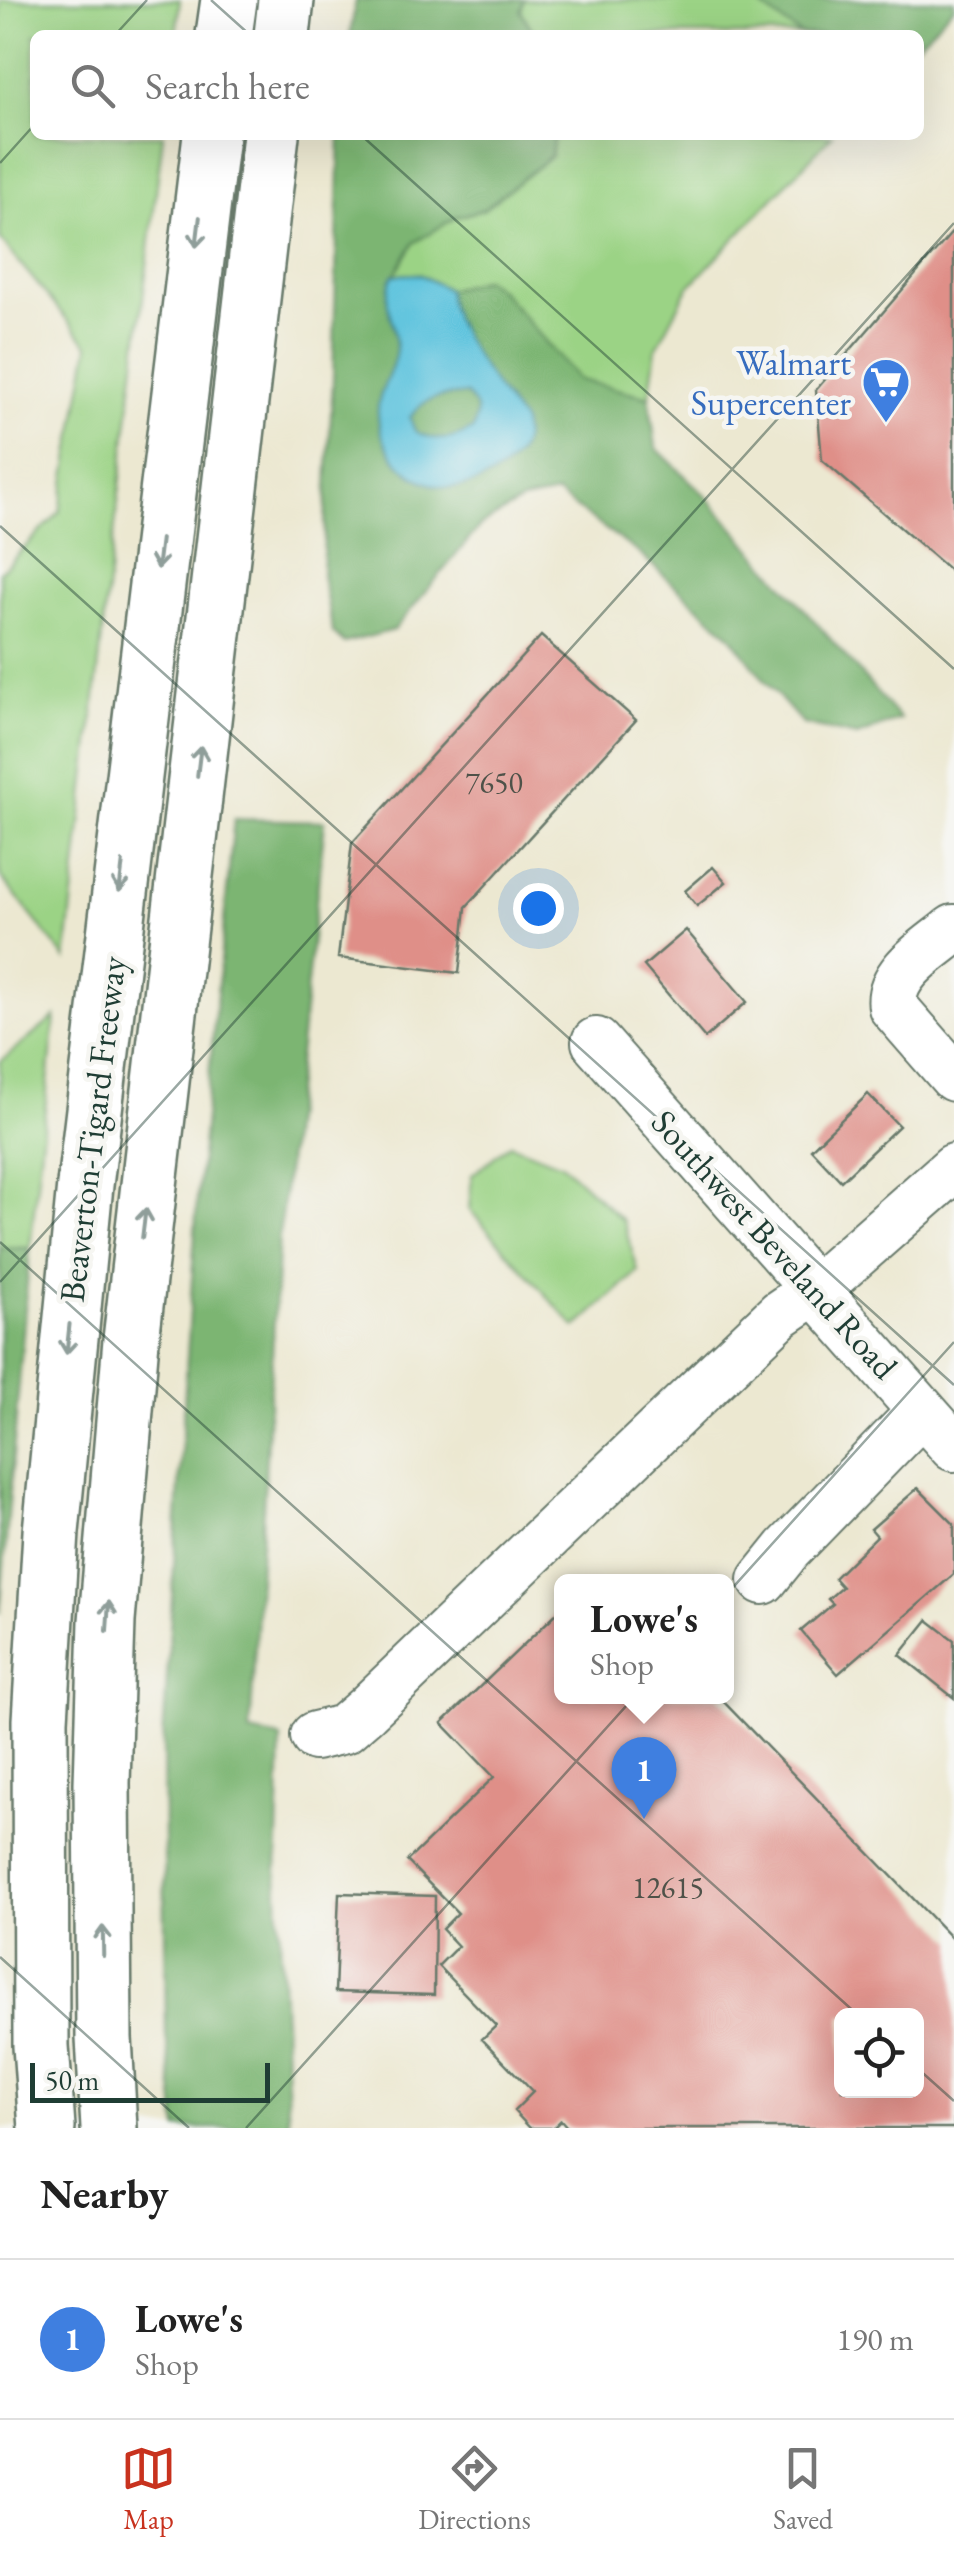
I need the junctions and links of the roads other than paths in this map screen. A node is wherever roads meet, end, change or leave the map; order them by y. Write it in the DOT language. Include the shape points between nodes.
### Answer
graph roads {
  1 [pos="228,0"];
  2 [pos="286,0"];
  3 [pos="225,30"];
  4 [pos="283,30"];
  5 [pos="210,140"];
  6 [pos="270,140"];
  7 [pos="954,928"];
  8 [pos="596,1042"];
  9 [pos="954,1077"];
  10 [pos="954,1168"];
  11 [pos="815,1290"];
  12 [pos="940,1419"];
  13 [pos="763,1580"];
  14 [pos="315,1736"];
  15 [pos="104,2038"];
  16 [pos="47,2128"];
  17 [pos="108,2128"];
  18 [pos="146,2128"];
  1 -- 3 [label="highway"];
  2 -- 4 [label="highway"];
  5 -- 16 [label="highway, Beaverton-Tigard Freeway, one-way" via="94,1110 51,1532 40,1720"];
  15 -- 6 [label="highway, Beaverton-Tigard Freeway, one-way" via="106,1639 130,1358"];
  7 -- 9 [label="street" via="900,976 892,997"];
  8 -- 11 [label="street, Southwest Beveland Road"];
  10 -- 11 [label="street"];
  11 -- 12 [label="street, Southwest Beveland Road"];
  11 -- 14 [label="street" via="780,1314 366,1710 344,1728"];
  12 -- 13 [label="street" via="788,1548"];
  15 -- 17 [label="highway, Beaverton-Tigard Freeway"];
  15 -- 18 [label="highway" via="144,2109"];
}
